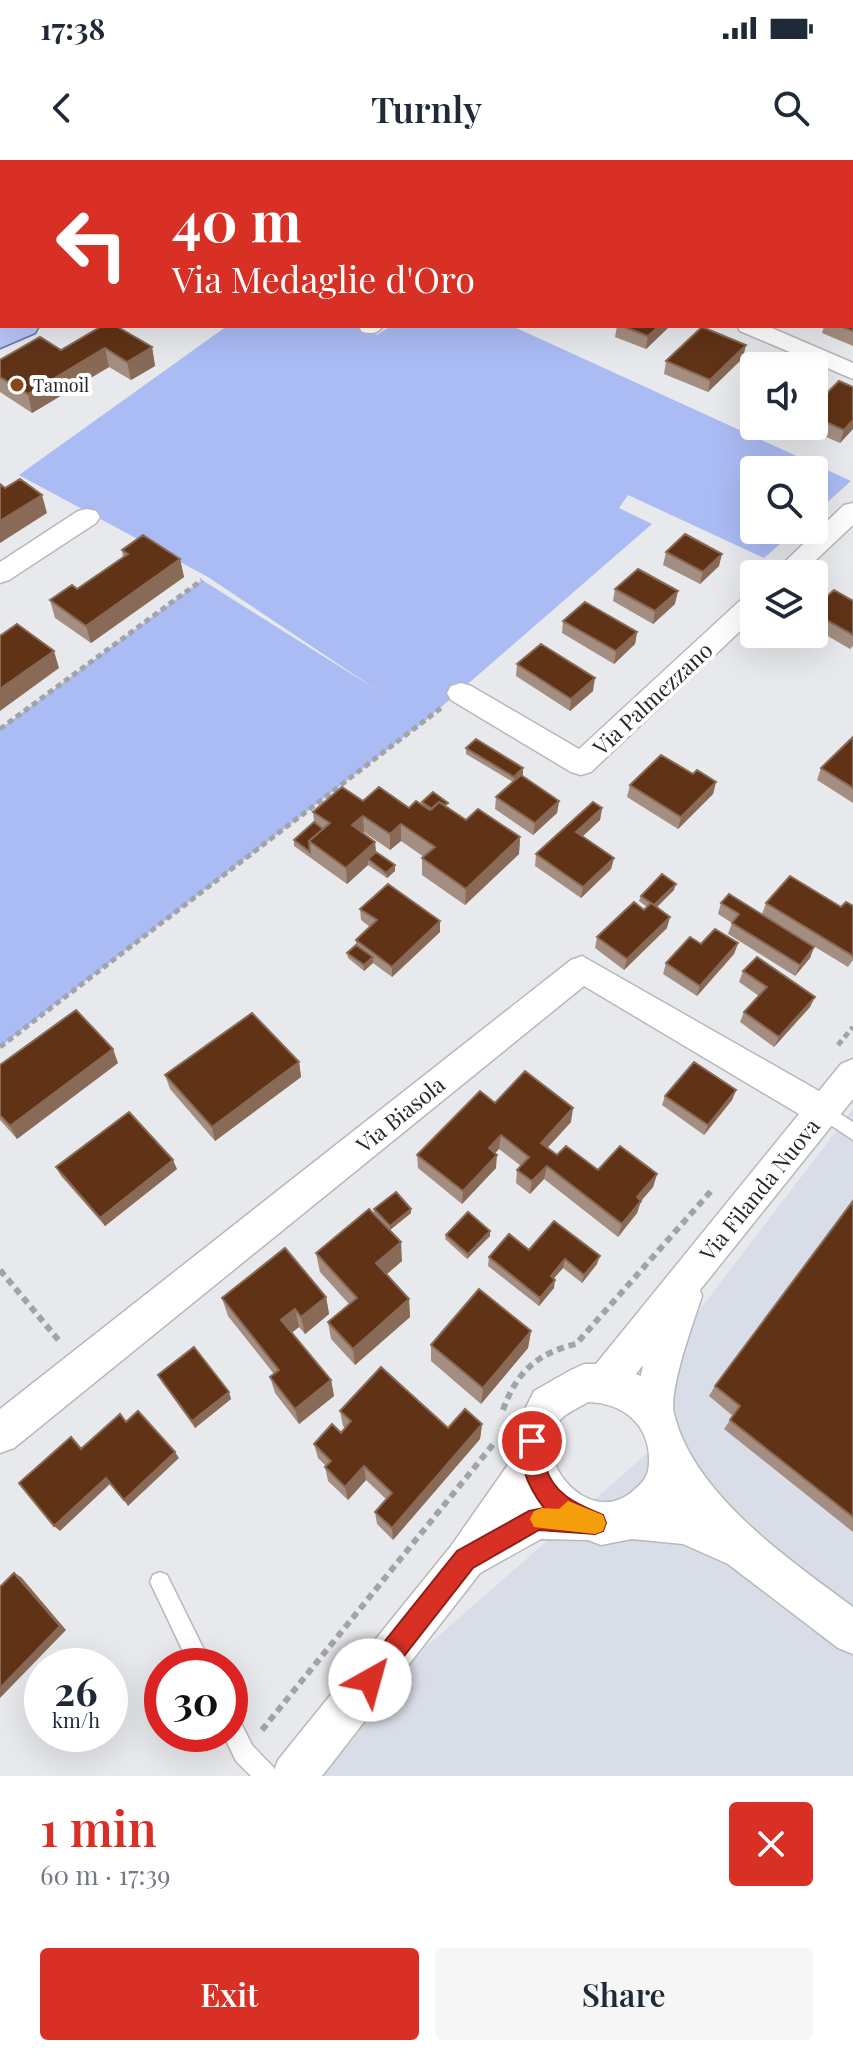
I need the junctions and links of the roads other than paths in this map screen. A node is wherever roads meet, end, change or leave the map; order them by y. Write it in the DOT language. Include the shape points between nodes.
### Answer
graph roads {
  1 [pos="20,328"];
  2 [pos="753,328"];
  3 [pos="0,339"];
  4 [pos="853,372"];
  5 [pos="853,511"];
  6 [pos="87,517"];
  7 [pos="800,560"];
  8 [pos="0,574"];
  9 [pos="740,616"];
  10 [pos="461,693"];
  11 [pos="853,1074"];
  12 [pos="823,1111"];
  13 [pos="853,1132"];
  14 [pos="694,1268"];
  15 [pos="605,1383"];
  16 [pos="654,1412"];
  17 [pos="0,1434"];
  18 [pos="669,1453"];
  19 [pos="533,1463"];
  20 [pos="612,1521"];
  21 [pos="742,1549"];
  22 [pos="465,1560"];
  23 [pos="160,1582"];
  24 [pos="853,1633"];
  25 [pos="192,1648"];
  26 [pos="244,1752"];
  27 [pos="266,1776"];
  28 [pos="294,1776"];
  1 -- 3 [label="main road"];
  2 -- 4 [label="street"];
  5 -- 7 [label="street"];
  6 -- 8 [label="street"];
  9 -- 10 [label="street, Via Palmezzano" via="581,764"];
  11 -- 12 [label="street, Via Filanda Nuova"];
  12 -- 13 [label="lane"];
  12 -- 14 [label="street, Via Filanda Nuova"];
  12 -- 17 [label="street, Via Biasola" via="582,969"];
  14 -- 15 [label="street, Via Filanda Nuova"];
  14 -- 16 [label="street, Via Filanda Nuova" via="663,1356"];
  15 -- 16 [label="street" via="623,1388"];
  15 -- 19 [label="street" via="584,1383 549,1403 537,1420"];
  16 -- 18 [label="street"];
  18 -- 20 [label="street" via="660,1493 647,1508"];
  18 -- 21 [label="street"];
  19 -- 20 [label="street" via="554,1503 573,1516"];
  19 -- 22 [label="street"];
  20 -- 21 [label="street" via="685,1524"];
  20 -- 22 [label="street" via="537,1519"];
  21 -- 24 [label="street"];
  22 -- 28 [label="street"];
  23 -- 25 [label="lane"];
  26 -- 27 [label="lane"];
}
